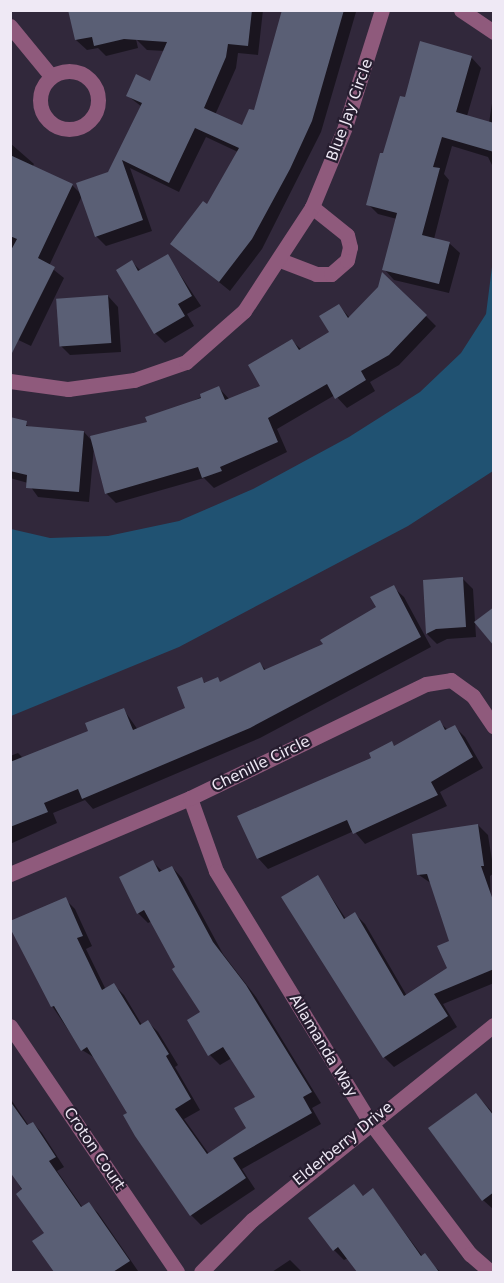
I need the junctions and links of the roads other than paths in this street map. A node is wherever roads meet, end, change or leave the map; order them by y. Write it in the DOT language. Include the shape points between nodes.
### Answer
graph roads {
  1 [pos="382,10"];
  2 [pos="461,10"];
  3 [pos="10,26"];
  4 [pos="494,32"];
  5 [pos="51,76"];
  6 [pos="312,207"];
  7 [pos="280,260"];
  8 [pos="10,381"];
  9 [pos="494,727"];
  10 [pos="190,798"];
  11 [pos="10,874"];
  12 [pos="494,1025"];
  13 [pos="10,1026"];
  14 [pos="370,1122"];
  15 [pos="177,1272"];
  16 [pos="201,1272"];
  17 [pos="491,1272"];
  1 -- 6 [label="street, Blue Jay Circle" via="345,127"];
  2 -- 4 [label="street"];
  3 -- 5 [label="street"];
  6 -- 7 [label="street, Blue Jay Circle"];
  6 -- 7 [label="street" via="347,235 347,260 331,274 316,274"];
  7 -- 8 [label="street, Blue Jay Circle" via="244,311 186,362 134,380 68,389"];
  9 -- 10 [label="street, Chenille Circle" via="474,696 451,680 426,684"];
  10 -- 11 [label="street, Chenille Circle"];
  10 -- 14 [label="street, Allamanda Way" via="216,871"];
  12 -- 14 [label="street, Elderberry Drive"];
  13 -- 15 [label="street, Croton Court"];
  14 -- 16 [label="street, Elderberry Drive" via="252,1220"];
  14 -- 17 [label="street, Allamanda Way" via="470,1254"];
}
